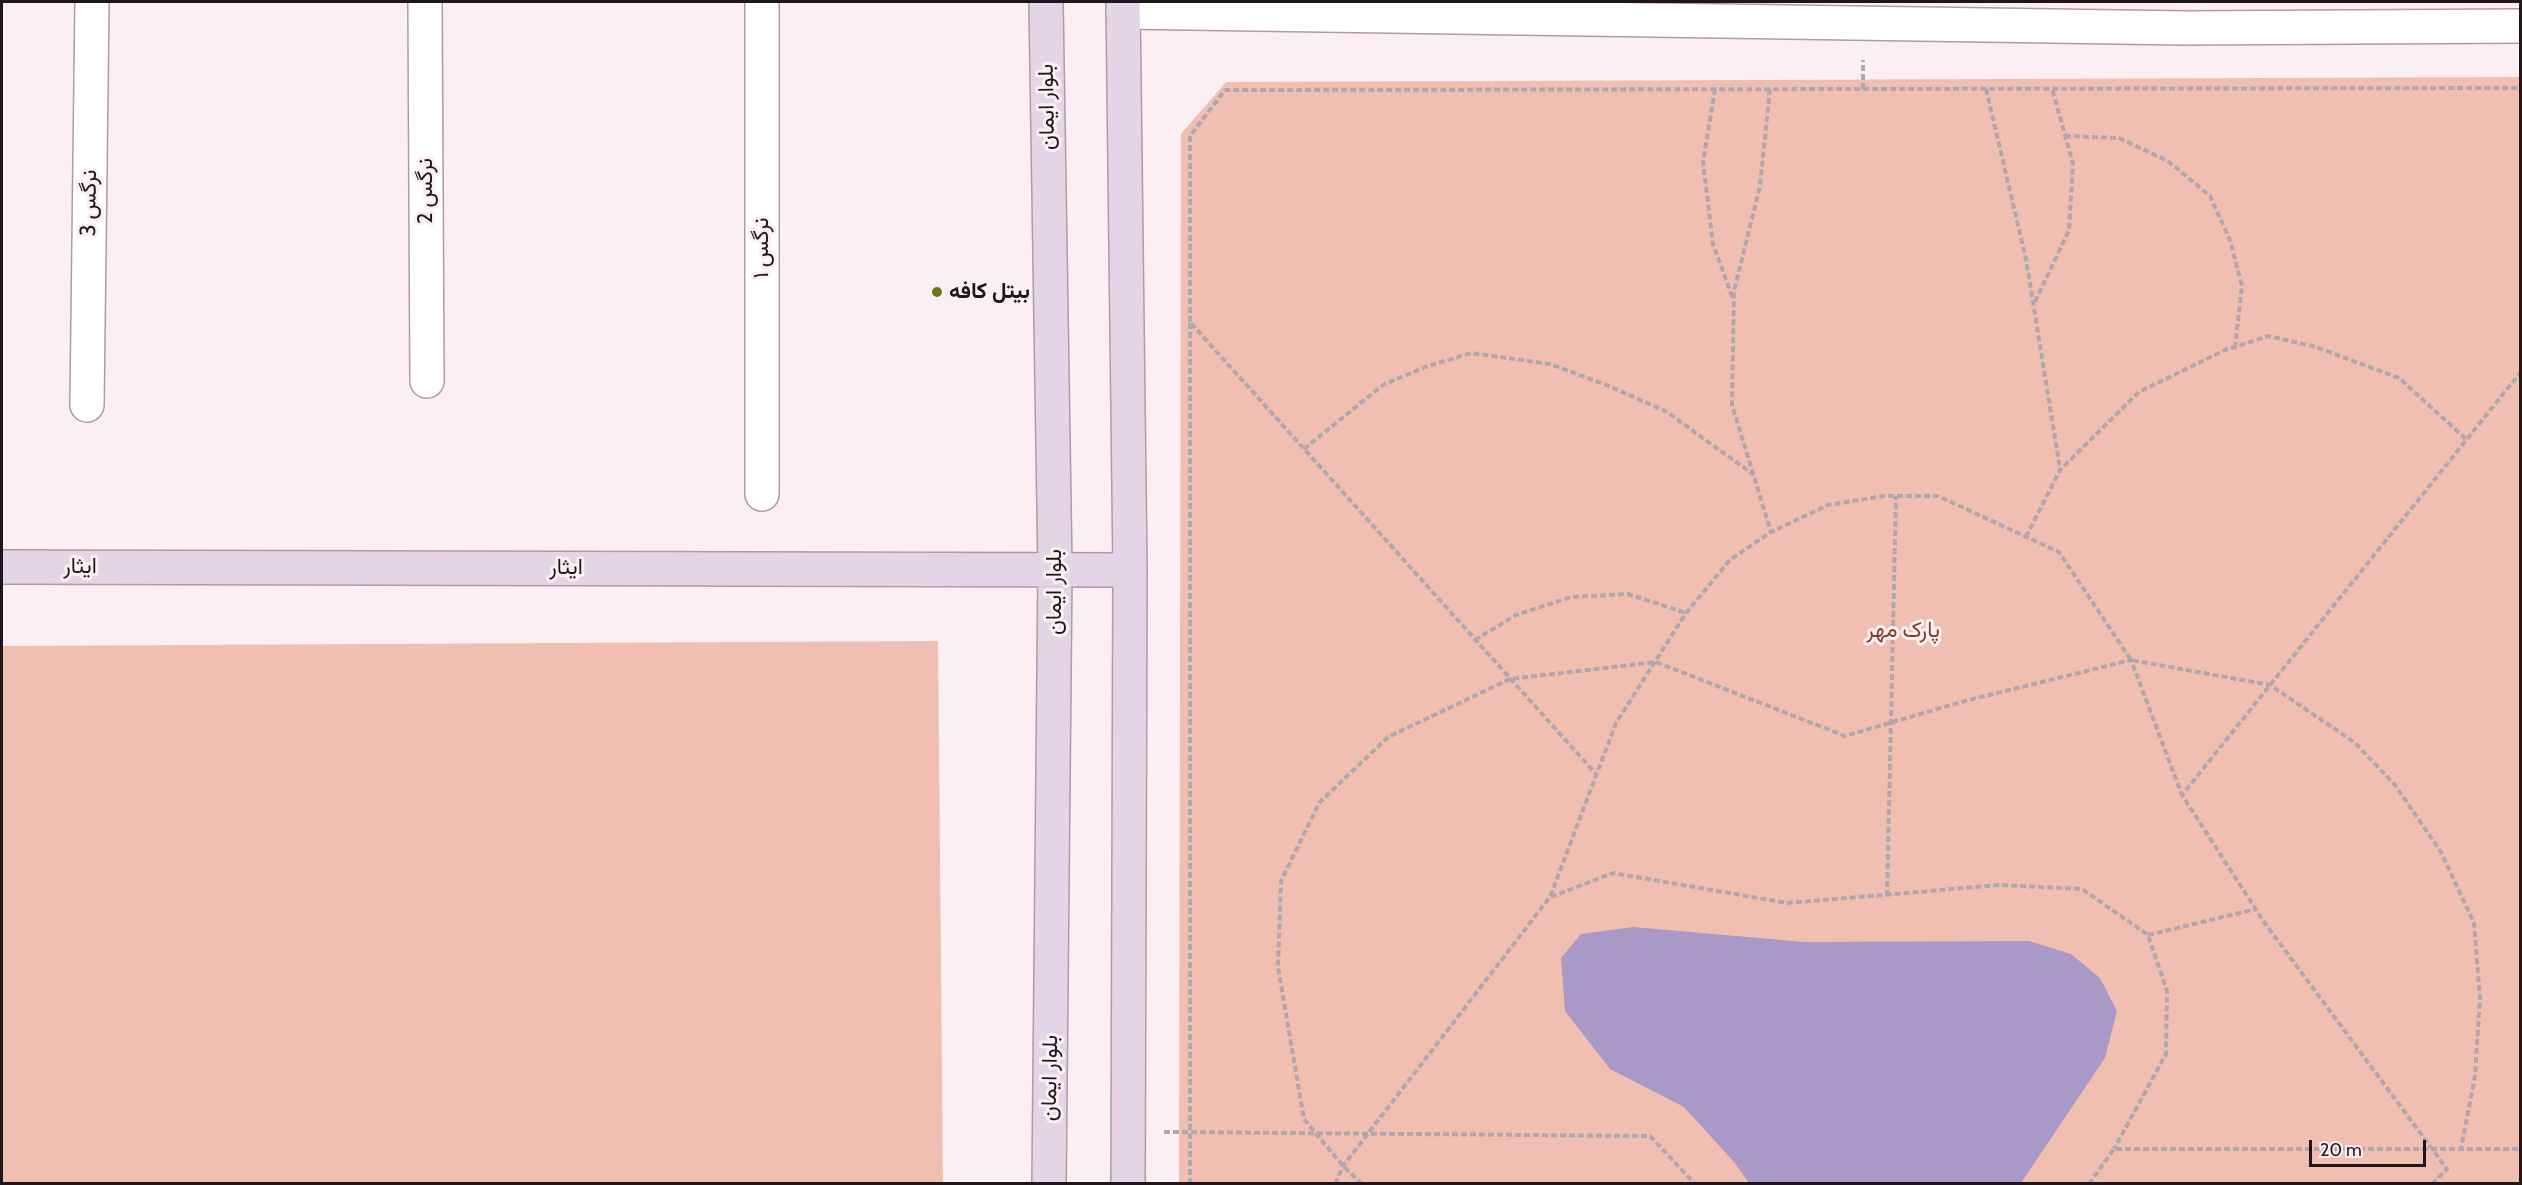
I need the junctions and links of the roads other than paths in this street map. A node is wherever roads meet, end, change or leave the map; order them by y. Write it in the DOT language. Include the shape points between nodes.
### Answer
graph roads {
  1 [pos="92,2"];
  2 [pos="425,2"];
  3 [pos="762,2"];
  4 [pos="1046,2"];
  5 [pos="1123,7"];
  6 [pos="2185,15"];
  7 [pos="2520,26"];
  8 [pos="427,381"];
  9 [pos="87,405"];
  10 [pos="762,494"];
  11 [pos="2,567"];
  12 [pos="1055,569"];
  13 [pos="1130,570"];
  14 [pos="1049,1184"];
  15 [pos="1128,1184"];
  1 -- 9 [label="street, نرگس 3"];
  2 -- 8 [label="street, نرگس 2"];
  3 -- 10 [label="street, نرگس ۱"];
  4 -- 12 [label="street, بلوار ایمان"];
  5 -- 6 [label="street"];
  5 -- 13 [label="street"];
  6 -- 7 [label="street"];
  11 -- 12 [label="street, ایثار"];
  12 -- 13 [label="street, ایثار"];
  12 -- 14 [label="street, بلوار ایمان"];
  13 -- 15 [label="street"];
}
